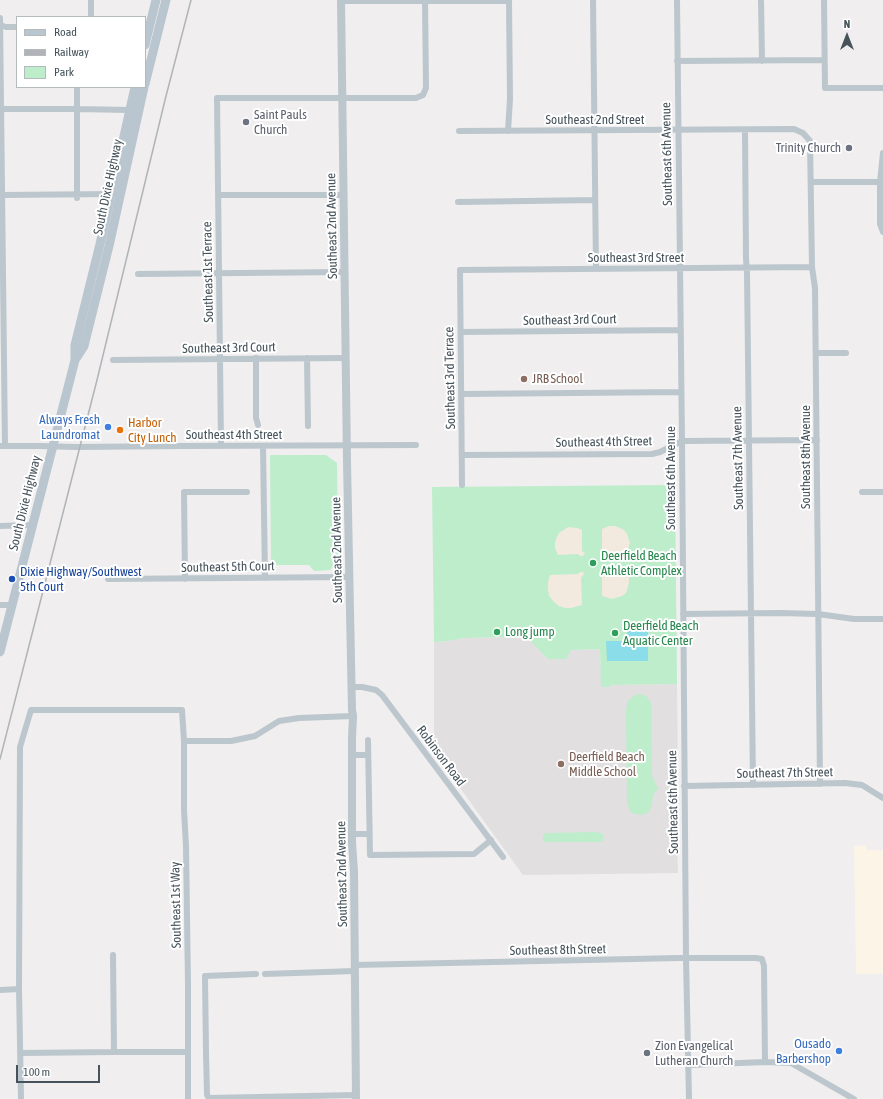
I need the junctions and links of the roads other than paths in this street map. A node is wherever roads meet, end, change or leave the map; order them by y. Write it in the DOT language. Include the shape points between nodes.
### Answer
graph roads {
  1 [pos="91,0"];
  2 [pos="156,0"];
  3 [pos="166,0"];
  4 [pos="341,0"];
  5 [pos="593,0"];
  6 [pos="677,0"];
  7 [pos="761,0"];
  8 [pos="824,0"];
  9 [pos="425,1"];
  10 [pos="509,1"];
  11 [pos="91,16"];
  12 [pos="0,18"];
  13 [pos="0,25"];
  14 [pos="147,26"];
  15 [pos="159,26"];
  16 [pos="16,27"];
  17 [pos="824,60"];
  18 [pos="677,61"];
  19 [pos="762,61"];
  20 [pos="146,80"];
  21 [pos="77,88"];
  22 [pos="135,88"];
  23 [pos="144,88"];
  24 [pos="883,88"];
  25 [pos="342,98"];
  26 [pos="1,100"];
  27 [pos="77,108"];
  28 [pos="2,109"];
  29 [pos="129,110"];
  30 [pos="678,130"];
  31 [pos="745,130"];
  32 [pos="459,131"];
  33 [pos="594,131"];
  34 [pos="508,132"];
  35 [pos="803,133"];
  36 [pos="883,153"];
  37 [pos="811,182"];
  38 [pos="881,182"];
  39 [pos="2,192"];
  40 [pos="116,194"];
  41 [pos="218,195"];
  42 [pos="344,195"];
  43 [pos="77,196"];
  44 [pos="595,200"];
  45 [pos="458,202"];
  46 [pos="883,232"];
  47 [pos="812,267"];
  48 [pos="679,268"];
  49 [pos="746,268"];
  50 [pos="596,269"];
  51 [pos="460,270"];
  52 [pos="345,272"];
  53 [pos="138,274"];
  54 [pos="219,274"];
  55 [pos="2,278"];
  56 [pos="680,330"];
  57 [pos="461,332"];
  58 [pos="816,353"];
  59 [pos="846,353"];
  60 [pos="220,358"];
  61 [pos="256,358"];
  62 [pos="308,358"];
  63 [pos="346,358"];
  64 [pos="112,360"];
  65 [pos="2,364"];
  66 [pos="681,392"];
  67 [pos="462,394"];
  68 [pos="258,425"];
  69 [pos="308,426"];
  70 [pos="749,440"];
  71 [pos="817,440"];
  72 [pos="682,441"];
  73 [pos="347,445"];
  74 [pos="416,445"];
  75 [pos="3,446"];
  76 [pos="221,446"];
  77 [pos="263,446"];
  78 [pos="52,447"];
  79 [pos="462,455"];
  80 [pos="462,485"];
  81 [pos="246,492"];
  82 [pos="862,492"];
  83 [pos="883,492"];
  84 [pos="32,525"];
  85 [pos="0,526"];
  86 [pos="349,577"];
  87 [pos="265,578"];
  88 [pos="108,579"];
  89 [pos="185,579"];
  90 [pos="0,605"];
  91 [pos="12,605"];
  92 [pos="751,612"];
  93 [pos="683,614"];
  94 [pos="818,614"];
  95 [pos="883,619"];
  96 [pos="0,652"];
  97 [pos="352,687"];
  98 [pos="353,716"];
  99 [pos="368,740"];
  100 [pos="184,741"];
  101 [pos="352,755"];
  102 [pos="368,755"];
  103 [pos="820,784"];
  104 [pos="753,785"];
  105 [pos="684,786"];
  106 [pos="883,798"];
  107 [pos="353,834"];
  108 [pos="369,834"];
  109 [pos="491,840"];
  110 [pos="503,857"];
  111 [pos="113,955"];
  112 [pos="686,958"];
  113 [pos="355,968"];
  114 [pos="256,974"];
  115 [pos="265,974"];
  116 [pos="0,990"];
  117 [pos="19,990"];
  118 [pos="114,1052"];
  119 [pos="187,1052"];
  120 [pos="20,1054"];
  121 [pos="765,1062"];
  122 [pos="689,1065"];
  123 [pos="356,1097"];
  124 [pos="21,1099"];
  125 [pos="188,1099"];
  126 [pos="689,1099"];
  127 [pos="854,1099"];
  1 -- 11 [label="street"];
  2 -- 14 [label="main road"];
  3 -- 15 [label="main road"];
  4 -- 9 [label="street"];
  4 -- 25 [label="street, Southeast 2nd Avenue"];
  5 -- 33 [label="street"];
  6 -- 18 [label="street, Southeast 6th Avenue"];
  7 -- 19 [label="street"];
  8 -- 17 [label="street"];
  9 -- 10 [label="street"];
  9 -- 25 [label="street" via="424,95 416,98"];
  10 -- 34 [label="street"];
  12 -- 13 [label="street"];
  13 -- 16 [label="street"];
  13 -- 26 [label="street"];
  14 -- 15 [label="street"];
  15 -- 20 [label="main road"];
  17 -- 19 [label="street"];
  17 -- 24 [label="street" via="825,88"];
  18 -- 19 [label="street"];
  18 -- 30 [label="street, Southeast 6th Avenue"];
  21 -- 27 [label="street"];
  22 -- 29 [label="main road, South Dixie Highway"];
  23 -- 40 [label="main road, South Dixie Highway"];
  25 -- 41 [label="street, Southeast 1st Terrace" via="217,98"];
  25 -- 42 [label="street, Southeast 2nd Avenue"];
  26 -- 28 [label="street"];
  27 -- 28 [label="street"];
  27 -- 29 [label="street"];
  27 -- 43 [label="street"];
  28 -- 39 [label="street"];
  29 -- 40 [label="main road, South Dixie Highway"];
  30 -- 31 [label="street, Southeast 2nd Street"];
  30 -- 33 [label="street, Southeast 2nd Street"];
  30 -- 48 [label="street, Southeast 6th Avenue"];
  31 -- 35 [label="street, Southeast 2nd Street" via="794,129"];
  31 -- 49 [label="street, Southeast 7th Avenue"];
  32 -- 34 [label="street, Southeast 2nd Street"];
  33 -- 34 [label="street, Southeast 2nd Street"];
  33 -- 44 [label="street"];
  35 -- 37 [label="street, Southeast 8th Avenue" via="810,141"];
  36 -- 38 [label="street"];
  37 -- 38 [label="street"];
  37 -- 47 [label="street, Southeast 8th Avenue"];
  38 -- 46 [label="street" via="880,224"];
  39 -- 43 [label="street"];
  39 -- 55 [label="street"];
  40 -- 43 [label="street"];
  40 -- 78 [label="main road, South Dixie Highway" via="84,346 75,360"];
  41 -- 42 [label="street"];
  41 -- 54 [label="street, Southeast 1st Terrace"];
  42 -- 52 [label="street, Southeast 2nd Avenue"];
  44 -- 45 [label="street"];
  44 -- 50 [label="street"];
  47 -- 49 [label="street, Southeast 3rd Street"];
  47 -- 58 [label="street, Southeast 8th Avenue" via="815,288"];
  48 -- 49 [label="street, Southeast 3rd Street"];
  48 -- 50 [label="street, Southeast 3rd Street"];
  48 -- 56 [label="street, Southeast 6th Avenue"];
  49 -- 70 [label="street, Southeast 7th Avenue"];
  50 -- 51 [label="street, Southeast 3rd Street"];
  51 -- 57 [label="street, Southeast 3rd Terrace"];
  52 -- 54 [label="street"];
  52 -- 63 [label="street, Southeast 2nd Avenue"];
  53 -- 54 [label="street"];
  54 -- 60 [label="street, Southeast 1st Terrace"];
  55 -- 65 [label="street"];
  56 -- 57 [label="street, Southeast 3rd Court"];
  56 -- 66 [label="street, Southeast 6th Avenue"];
  57 -- 67 [label="street, Southeast 3rd Terrace"];
  58 -- 59 [label="street"];
  58 -- 71 [label="street, Southeast 8th Avenue"];
  60 -- 61 [label="street, Southeast 3rd Court"];
  60 -- 64 [label="street, Southeast 3rd Court"];
  60 -- 76 [label="street, Southeast 1st Terrace"];
  61 -- 62 [label="street, Southeast 3rd Court"];
  61 -- 68 [label="street"];
  62 -- 63 [label="street, Southeast 3rd Court"];
  62 -- 69 [label="street"];
  63 -- 73 [label="street, Southeast 2nd Avenue"];
  65 -- 75 [label="street"];
  66 -- 67 [label="street"];
  66 -- 72 [label="street, Southeast 6th Avenue"];
  67 -- 79 [label="street, Southeast 3rd Terrace"];
  70 -- 71 [label="street, Southeast 4th Street"];
  70 -- 72 [label="street, Southeast 4th Street"];
  70 -- 92 [label="street, Southeast 7th Avenue"];
  71 -- 94 [label="street, Southeast 8th Avenue"];
  72 -- 79 [label="street, Southeast 4th Street" via="652,454"];
  72 -- 93 [label="street, Southeast 6th Avenue"];
  73 -- 74 [label="street, Southeast 4th Street"];
  73 -- 77 [label="street, Southeast 4th Street"];
  73 -- 86 [label="street, Southeast 2nd Avenue"];
  75 -- 78 [label="street, Southeast 4th Street"];
  76 -- 77 [label="street, Southeast 4th Street"];
  76 -- 78 [label="street, Southeast 4th Street"];
  77 -- 87 [label="street"];
  78 -- 84 [label="main road, South Dixie Highway"];
  79 -- 80 [label="street, Southeast 3rd Terrace"];
  81 -- 89 [label="street" via="184,492"];
  82 -- 83 [label="street"];
  84 -- 85 [label="street"];
  84 -- 91 [label="main road, South Dixie Highway"];
  86 -- 87 [label="street, Southeast 5th Court"];
  86 -- 97 [label="street, Southeast 2nd Avenue"];
  87 -- 89 [label="street, Southeast 5th Court"];
  88 -- 89 [label="street, Southeast 5th Court"];
  90 -- 91 [label="street"];
  91 -- 96 [label="main road, South Dixie Highway"];
  92 -- 93 [label="street"];
  92 -- 94 [label="street"];
  92 -- 104 [label="street, Southeast 7th Avenue"];
  93 -- 105 [label="street, Southeast 6th Avenue"];
  94 -- 95 [label="street" via="854,619"];
  94 -- 103 [label="street, Southeast 8th Avenue"];
  97 -- 98 [label="street, Southeast 2nd Avenue"];
  97 -- 109 [label="street, Robinson Road" via="376,690 382,695"];
  98 -- 100 [label="street" via="279,721 255,736 231,741"];
  98 -- 101 [label="street, Southeast 2nd Avenue"];
  99 -- 102 [label="street"];
  100 -- 117 [label="street, Southeast 1st Way" via="182,710 31,710 20,747"];
  100 -- 119 [label="street, Southeast 1st Way"];
  101 -- 102 [label="street"];
  101 -- 107 [label="street, Southeast 2nd Avenue"];
  102 -- 108 [label="street"];
  103 -- 104 [label="street, Southeast 7th Street"];
  103 -- 106 [label="street, Southeast 7th Street" via="862,785"];
  104 -- 105 [label="street, Southeast 7th Street"];
  105 -- 112 [label="street, Southeast 6th Avenue"];
  107 -- 108 [label="street"];
  107 -- 113 [label="street, Southeast 2nd Avenue"];
  108 -- 109 [label="street" via="370,856 474,854"];
  109 -- 110 [label="street, Robinson Road"];
  111 -- 118 [label="street"];
  112 -- 113 [label="street, Southeast 8th Street"];
  112 -- 121 [label="street, Southeast 8th Street" via="762,959"];
  112 -- 122 [label="street, Southeast 6th Avenue"];
  113 -- 115 [label="street, Southeast 8th Street"];
  113 -- 123 [label="street, Southeast 2nd Avenue"];
  114 -- 123 [label="street" via="205,976 207,1096"];
  116 -- 117 [label="street"];
  117 -- 120 [label="street"];
  118 -- 119 [label="street"];
  118 -- 120 [label="street"];
  119 -- 125 [label="street, Southeast 1st Way"];
  120 -- 124 [label="street"];
  121 -- 122 [label="street"];
  121 -- 127 [label="street" via="791,1063"];
  122 -- 126 [label="street, Southeast 6th Avenue"];
}
